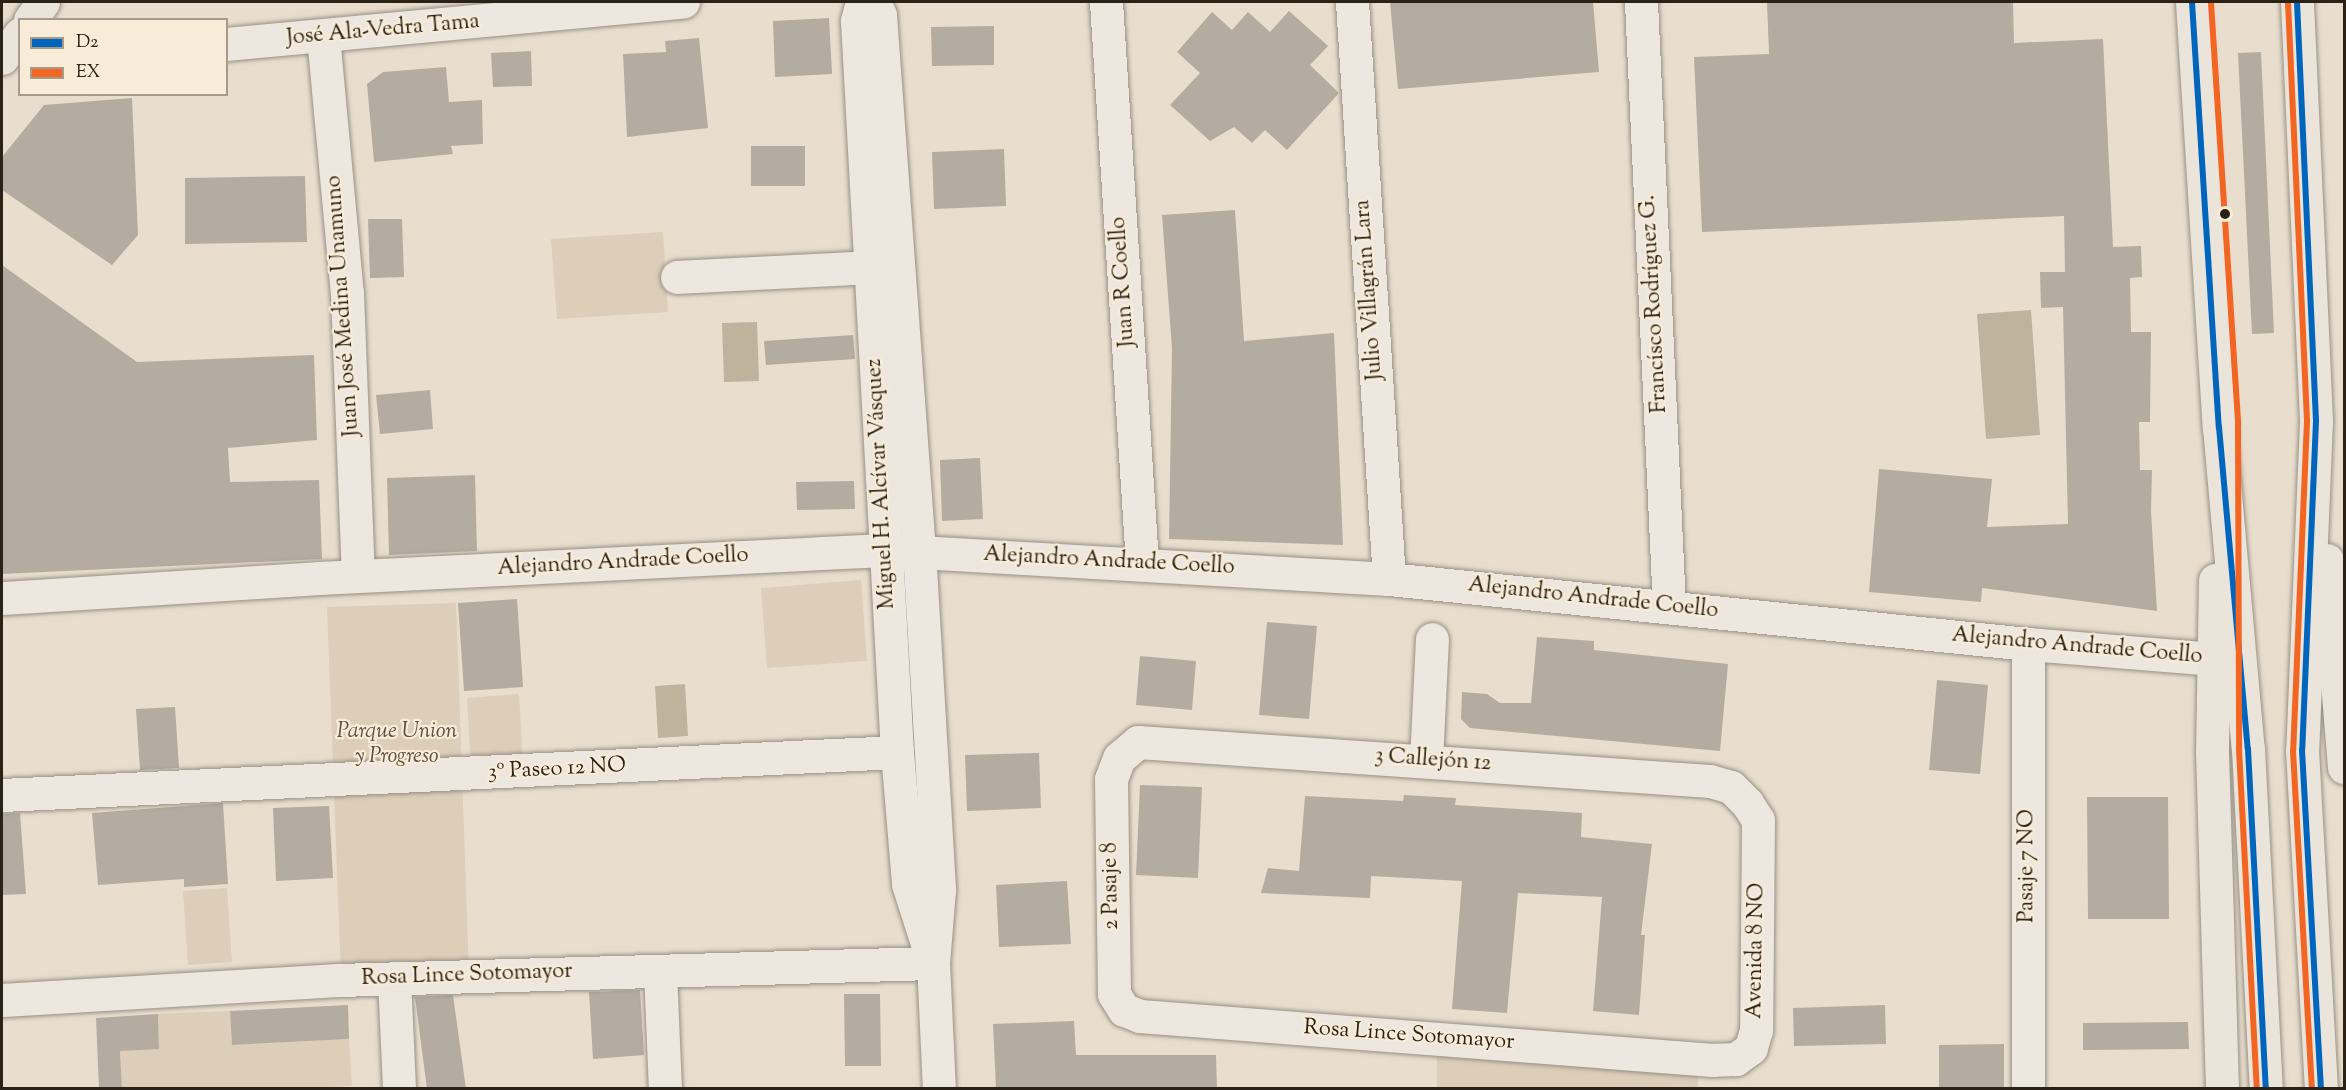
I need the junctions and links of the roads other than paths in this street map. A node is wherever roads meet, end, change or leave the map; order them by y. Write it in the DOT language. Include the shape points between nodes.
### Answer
graph roads {
  1 [pos="681,2"];
  2 [pos="862,2"];
  3 [pos="874,2"];
  4 [pos="1106,2"];
  5 [pos="1352,2"];
  6 [pos="1641,2"];
  7 [pos="2192,2"];
  8 [pos="2297,2"];
  9 [pos="2,21"];
  10 [pos="18,32"];
  11 [pos="324,36"];
  12 [pos="228,44"];
  13 [pos="872,267"];
  14 [pos="677,277"];
  15 [pos="2316,421"];
  16 [pos="2218,426"];
  17 [pos="884,550"];
  18 [pos="919,551"];
  19 [pos="1142,563"];
  20 [pos="358,576"];
  21 [pos="1389,579"];
  22 [pos="2,598"];
  23 [pos="1669,606"];
  24 [pos="1432,639"];
  25 [pos="2028,644"];
  26 [pos="2213,659"];
  27 [pos="897,752"];
  28 [pos="1426,761"];
  29 [pos="2344,768"];
  30 [pos="1110,779"];
  31 [pos="2,795"];
  32 [pos="1758,820"];
  33 [pos="933,963"];
  34 [pos="660,971"];
  35 [pos="394,978"];
  36 [pos="1114,994"];
  37 [pos="2,1000"];
  38 [pos="1713,1074"];
  39 [pos="399,1089"];
  40 [pos="665,1089"];
  41 [pos="939,1089"];
  42 [pos="2028,1089"];
  43 [pos="2222,1089"];
  44 [pos="2265,1089"];
  45 [pos="2321,1089"];
  1 -- 11 [label="street, José Ala-Vedra Tama"];
  2 -- 13 [label="street, Miguel H. Alcívar Vásquez" via="857,21"];
  3 -- 18 [label="street, Miguel H. Alcívar Vásquez" via="880,15"];
  4 -- 19 [label="street, Juan R Coello"];
  5 -- 21 [label="street, Julio Villagrán Lara"];
  6 -- 23 [label="street, Francísco Rodríguez G."];
  7 -- 16 [label="main road"];
  8 -- 15 [label="main road"];
  9 -- 10 [label="main road"];
  11 -- 12 [label="street, José Ala-Vedra Tama"];
  11 -- 20 [label="street, Juan José Medina Unamuno" via="346,293"];
  13 -- 14 [label="street"];
  13 -- 17 [label="street, Miguel H. Alcívar Vásquez"];
  15 -- 29 [label="main road"];
  15 -- 45 [label="main road" via="2302,750"];
  16 -- 26 [label="main road"];
  16 -- 44 [label="main road" via="2248,748"];
  17 -- 18 [label="street, Alejandro Andrade Coello"];
  17 -- 20 [label="street, Alejandro Andrade Coello"];
  17 -- 27 [label="street, Miguel H. Alcívar Vásquez"];
  18 -- 19 [label="street, Alejandro Andrade Coello"];
  18 -- 33 [label="street, Miguel H. Alcívar Vásquez" via="939,890"];
  19 -- 21 [label="street, Alejandro Andrade Coello"];
  20 -- 22 [label="street, Alejandro Andrade Coello"];
  21 -- 23 [label="street, Alejandro Andrade Coello"];
  23 -- 25 [label="street, Alejandro Andrade Coello"];
  24 -- 28 [label="street"];
  25 -- 26 [label="street, Alejandro Andrade Coello"];
  25 -- 42 [label="street, Pasaje 7 NO"];
  26 -- 43 [label="main road"];
  27 -- 31 [label="street, 3º Paseo 12 NO"];
  27 -- 33 [label="street, Miguel H. Alcívar Vásquez" via="908,884"];
  28 -- 30 [label="street, 3 Callejón 12" via="1138,742 1119,758"];
  28 -- 32 [label="street, 3 Callejón 12" via="1710,781 1731,788 1747,802"];
  30 -- 36 [label="street, 2 Pasaje 8"];
  32 -- 38 [label="street, Avenida 8 NO" via="1756,1030 1750,1048"];
  33 -- 34 [label="street, Rosa Lince Sotomayor"];
  33 -- 41 [label="street, Miguel H. Alcívar Vásquez"];
  34 -- 35 [label="street, Rosa Lince Sotomayor"];
  34 -- 40 [label="street"];
  35 -- 37 [label="street, Rosa Lince Sotomayor"];
  35 -- 39 [label="street"];
  36 -- 38 [label="street, Rosa Lince Sotomayor" via="1124,1010 1140,1016"];
}
